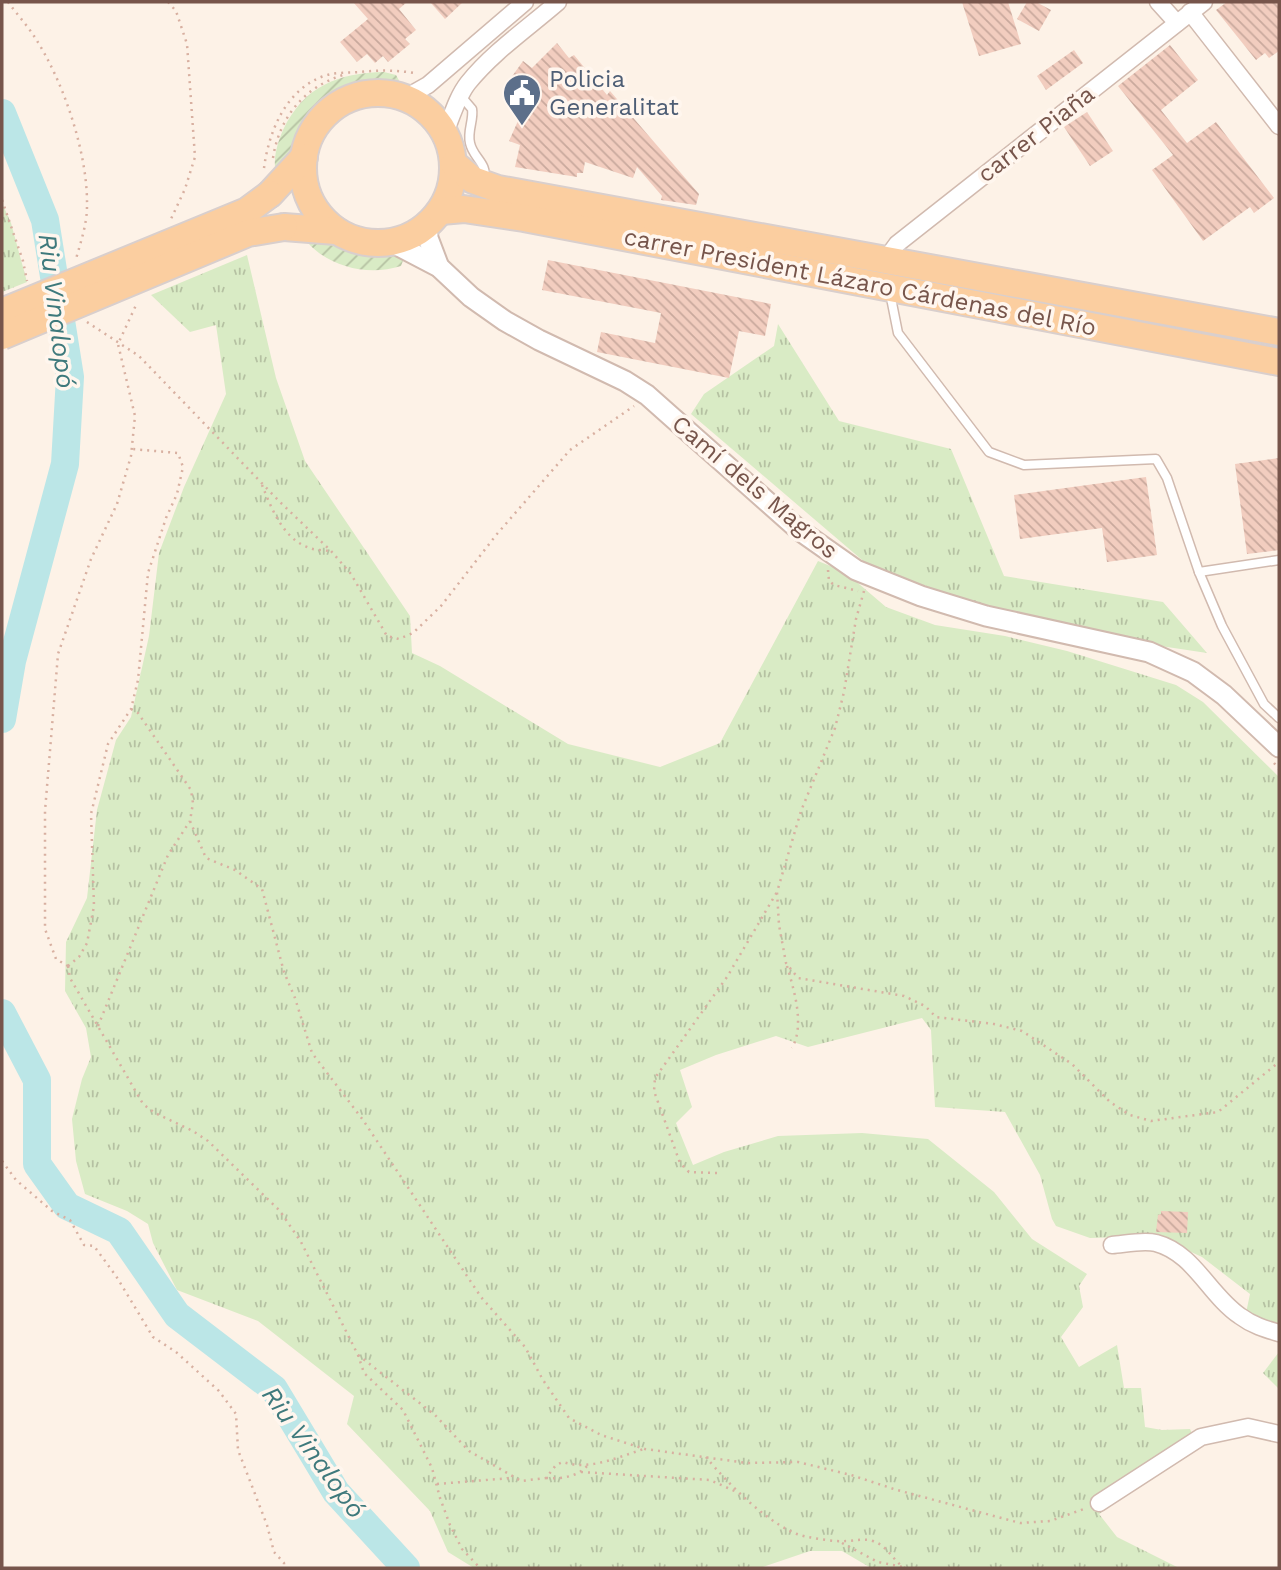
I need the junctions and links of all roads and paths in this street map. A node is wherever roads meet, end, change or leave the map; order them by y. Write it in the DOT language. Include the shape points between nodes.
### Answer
graph roads {
  1 [pos="8,2"];
  2 [pos="168,2"];
  3 [pos="525,2"];
  4 [pos="558,2"];
  5 [pos="1158,2"];
  6 [pos="1204,2"];
  7 [pos="1191,12"];
  8 [pos="1177,23"];
  9 [pos="350,73"];
  10 [pos="416,74"];
  11 [pos="460,95"];
  12 [pos="405,98"];
  13 [pos="1279,125"];
  14 [pos="445,133"];
  15 [pos="304,157"];
  16 [pos="454,164"];
  17 [pos="272,168"];
  18 [pos="267,184"];
  19 [pos="483,185"];
  20 [pos="2,200"];
  21 [pos="434,218"];
  22 [pos="170,222"];
  23 [pos="336,231"];
  24 [pos="391,242"];
  25 [pos="886,260"];
  26 [pos="75,262"];
  27 [pos="439,267"];
  28 [pos="27,282"];
  29 [pos="889,287"];
  30 [pos="140,296"];
  31 [pos="2,312"];
  32 [pos="82,318"];
  33 [pos="1279,332"];
  34 [pos="2,336"];
  35 [pos="118,344"];
  36 [pos="1279,362"];
  37 [pos="648,395"];
  38 [pos="132,449"];
  39 [pos="261,481"];
  40 [pos="331,551"];
  41 [pos="1279,560"];
  42 [pos="1199,572"];
  43 [pos="868,575"];
  44 [pos="131,709"];
  45 [pos="1279,718"];
  46 [pos="1279,747"];
  47 [pos="190,821"];
  48 [pos="777,892"];
  49 [pos="786,963"];
  50 [pos="68,966"];
  51 [pos="98,1027"];
  52 [pos="792,1048"];
  53 [pos="1279,1062"];
  54 [pos="2,1161"];
  55 [pos="717,1173"];
  56 [pos="1112,1245"];
  57 [pos="1279,1333"];
  58 [pos="358,1355"];
  59 [pos="1279,1434"];
  60 [pos="645,1449"];
  61 [pos="706,1457"];
  62 [pos="588,1465"];
  63 [pos="581,1472"];
  64 [pos="513,1478"];
  65 [pos="546,1478"];
  66 [pos="437,1484"];
  67 [pos="744,1495"];
  68 [pos="1099,1503"];
  69 [pos="840,1541"];
  70 [pos="284,1568"];
  71 [pos="480,1568"];
  72 [pos="905,1568"];
  1 -- 26 [label="path" via="35,37 52,70 81,144 87,203"];
  2 -- 22 [label="path" via="176,11 187,44 195,157"];
  3 -- 12 [label="street" via="428,85"];
  4 -- 11 [label="street" via="486,63"];
  5 -- 8 [label="street"];
  6 -- 7 [label="street, carrer Piaña"];
  7 -- 8 [label="street, carrer Piaña"];
  7 -- 13 [label="street"];
  8 -- 25 [label="street, carrer Piaña" via="897,244"];
  9 -- 10 [label="path" via="385,70"];
  9 -- 17 [label="path" via="311,90 291,111 278,136"];
  9 -- 18 [label="path" via="330,74 293,97 268,146"];
  11 -- 14 [label="street"];
  11 -- 19 [label="lane" via="472,109 469,142 485,166"];
  12 -- 14 [label="main road" via="424,108"];
  12 -- 15 [label="main road" via="377,93 343,101 317,125"];
  14 -- 16 [label="main road"];
  15 -- 18 [label="main road"];
  15 -- 23 [label="main road" via="307,193 318,214"];
  16 -- 19 [label="main road, carrer President Lázaro Cárdenas del Río"];
  16 -- 21 [label="main road" via="451,188"];
  18 -- 31 [label="main road, bridge" via="247,211"];
  19 -- 25 [label="main road, carrer President Lázaro Cárdenas del Río"];
  20 -- 28 [label="path"];
  21 -- 24 [label="main road" via="404,239"];
  21 -- 27 [label="street, Camí dels Magros" via="428,239"];
  21 -- 29 [label="main road, carrer President Lázaro Cárdenas del Río" via="464,209 493,213"];
  23 -- 24 [label="main road" via="362,242"];
  23 -- 34 [label="main road, bridge" via="284,227 248,233"];
  24 -- 27 [label="street, Camí dels Magros"];
  25 -- 33 [label="main road, carrer President Lázaro Cárdenas del Río"];
  27 -- 37 [label="street, Camí dels Magros" via="505,321"];
  29 -- 36 [label="main road, carrer President Lázaro Cárdenas del Río"];
  29 -- 42 [label="lane" via="898,333 989,452 1024,465 1156,459 1167,478"];
  30 -- 35 [label="path"];
  32 -- 35 [label="path"];
  35 -- 38 [label="path" via="135,416"];
  35 -- 39 [label="path" via="139,356"];
  37 -- 40 [label="path" via="570,450 441,606 413,633 399,639 387,636 351,574"];
  37 -- 43 [label="street, Camí dels Magros" via="799,530"];
  38 -- 44 [label="path" via="178,453 183,467 149,573"];
  38 -- 50 [label="path" via="117,504 91,559 58,654 45,811 44,929 56,959"];
  39 -- 40 [label="path"];
  39 -- 40 [label="path" via="288,534 307,548"];
  41 -- 42 [label="lane"];
  42 -- 45 [label="lane" via="1264,704"];
  43 -- 46 [label="street, Camí dels Magros" via="986,617 1149,652 1194,672"];
  43 -- 48 [label="path" via="835,728 801,811"];
  44 -- 47 [label="path" via="191,790"];
  44 -- 50 [label="path" via="108,744 91,814 94,906 87,943"];
  47 -- 51 [label="path" via="168,855"];
  47 -- 60 [label="path" via="206,858 235,870 262,889 312,1053 363,1120 481,1297 525,1347 569,1418 601,1435"];
  48 -- 49 [label="path"];
  48 -- 55 [label="path" via="727,977 655,1078 654,1091 680,1163 689,1172"];
  49 -- 52 [label="path" via="797,1017 798,1038"];
  49 -- 53 [label="path" via="798,978 904,996 936,1017 1022,1031 1072,1064 1110,1102 1151,1121 1218,1112"];
  50 -- 51 [label="path" via="70,978"];
  51 -- 58 [label="path" via="143,1104 208,1141 280,1211 301,1242"];
  54 -- 70 [label="path" via="16,1180 70,1220 84,1245 94,1246 116,1276 153,1337 219,1391 236,1414 238,1450 274,1552"];
  56 -- 57 [label="street" via="1154,1242 1181,1254 1238,1315"];
  58 -- 64 [label="path" via="435,1415 469,1451"];
  58 -- 66 [label="path" via="364,1373 403,1410"];
  59 -- 68 [label="street" via="1248,1427 1201,1437"];
  60 -- 61 [label="path"];
  60 -- 62 [label="path"];
  61 -- 67 [label="path"];
  61 -- 68 [label="path" via="798,1462 1020,1523 1050,1521"];
  62 -- 63 [label="path"];
  62 -- 65 [label="path" via="563,1462"];
  63 -- 65 [label="path"];
  63 -- 67 [label="path" via="709,1480"];
  64 -- 65 [label="path"];
  64 -- 66 [label="path"];
  66 -- 71 [label="path" via="462,1549"];
  67 -- 69 [label="path" via="794,1533"];
  69 -- 72 [label="path" via="878,1562"];
  69 -- 72 [label="path" via="874,1542 888,1549"];
}
